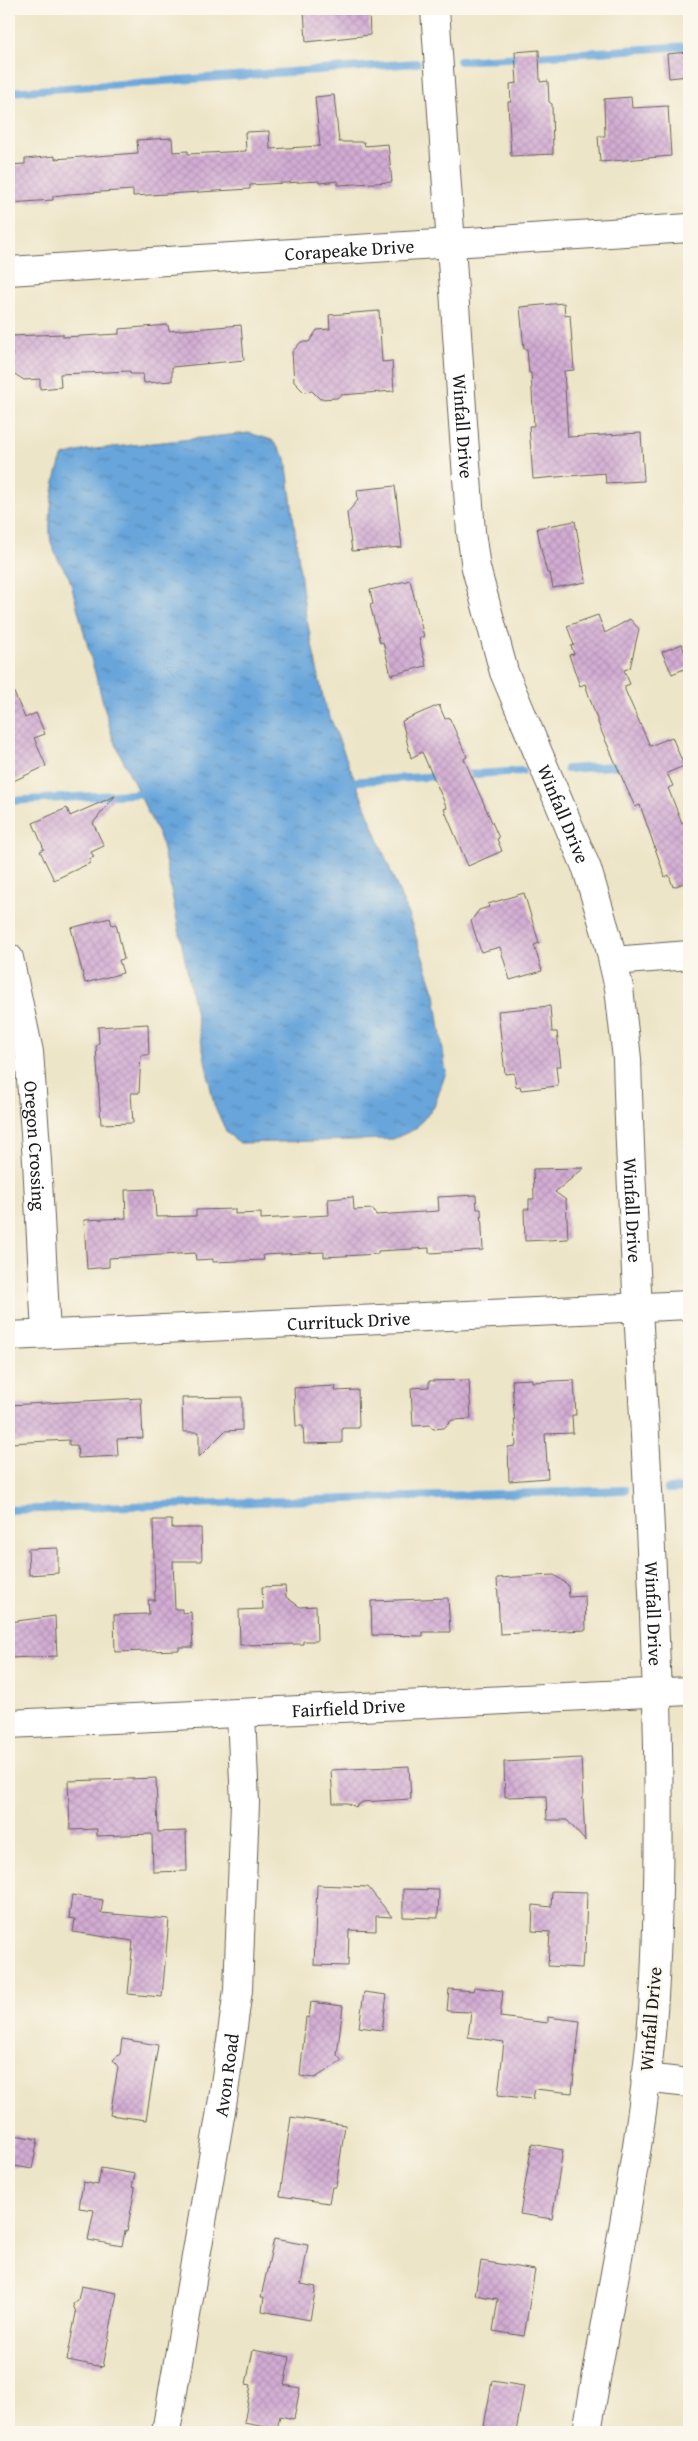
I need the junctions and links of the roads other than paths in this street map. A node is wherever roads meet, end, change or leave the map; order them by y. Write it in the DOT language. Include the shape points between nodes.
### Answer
graph roads {
  1 [pos="435,9"];
  2 [pos="689,228"];
  3 [pos="452,242"];
  4 [pos="9,271"];
  5 [pos="689,955"];
  6 [pos="9,958"];
  7 [pos="613,961"];
  8 [pos="689,1305"];
  9 [pos="638,1308"];
  10 [pos="46,1334"];
  11 [pos="9,1336"];
  12 [pos="689,1691"];
  13 [pos="656,1692"];
  14 [pos="241,1714"];
  15 [pos="9,1724"];
  16 [pos="645,2078"];
  17 [pos="689,2083"];
  18 [pos="166,2432"];
  19 [pos="587,2432"];
  1 -- 3 [label="street, Winfall Drive"];
  2 -- 3 [label="street, Corapeake Drive"];
  3 -- 4 [label="street, Corapeake Drive"];
  3 -- 7 [label="street, Winfall Drive" via="462,423 476,568 504,672 587,869"];
  5 -- 7 [label="street"];
  6 -- 10 [label="street, Oregon Crossing" via="29,1052"];
  7 -- 9 [label="street, Winfall Drive" via="626,1059"];
  8 -- 9 [label="street, Currituck Drive"];
  9 -- 10 [label="street, Currituck Drive"];
  9 -- 13 [label="street, Winfall Drive"];
  10 -- 11 [label="street, Currituck Drive"];
  12 -- 13 [label="street, Fairfield Drive"];
  13 -- 14 [label="street, Fairfield Drive"];
  13 -- 16 [label="street, Winfall Drive" via="658,1888 655,1984"];
  14 -- 15 [label="street, Fairfield Drive"];
  14 -- 18 [label="street, Avon Road" via="245,1803 238,1990 223,2099"];
  16 -- 17 [label="street"];
  16 -- 19 [label="street, Winfall Drive" via="640,2126"];
}
